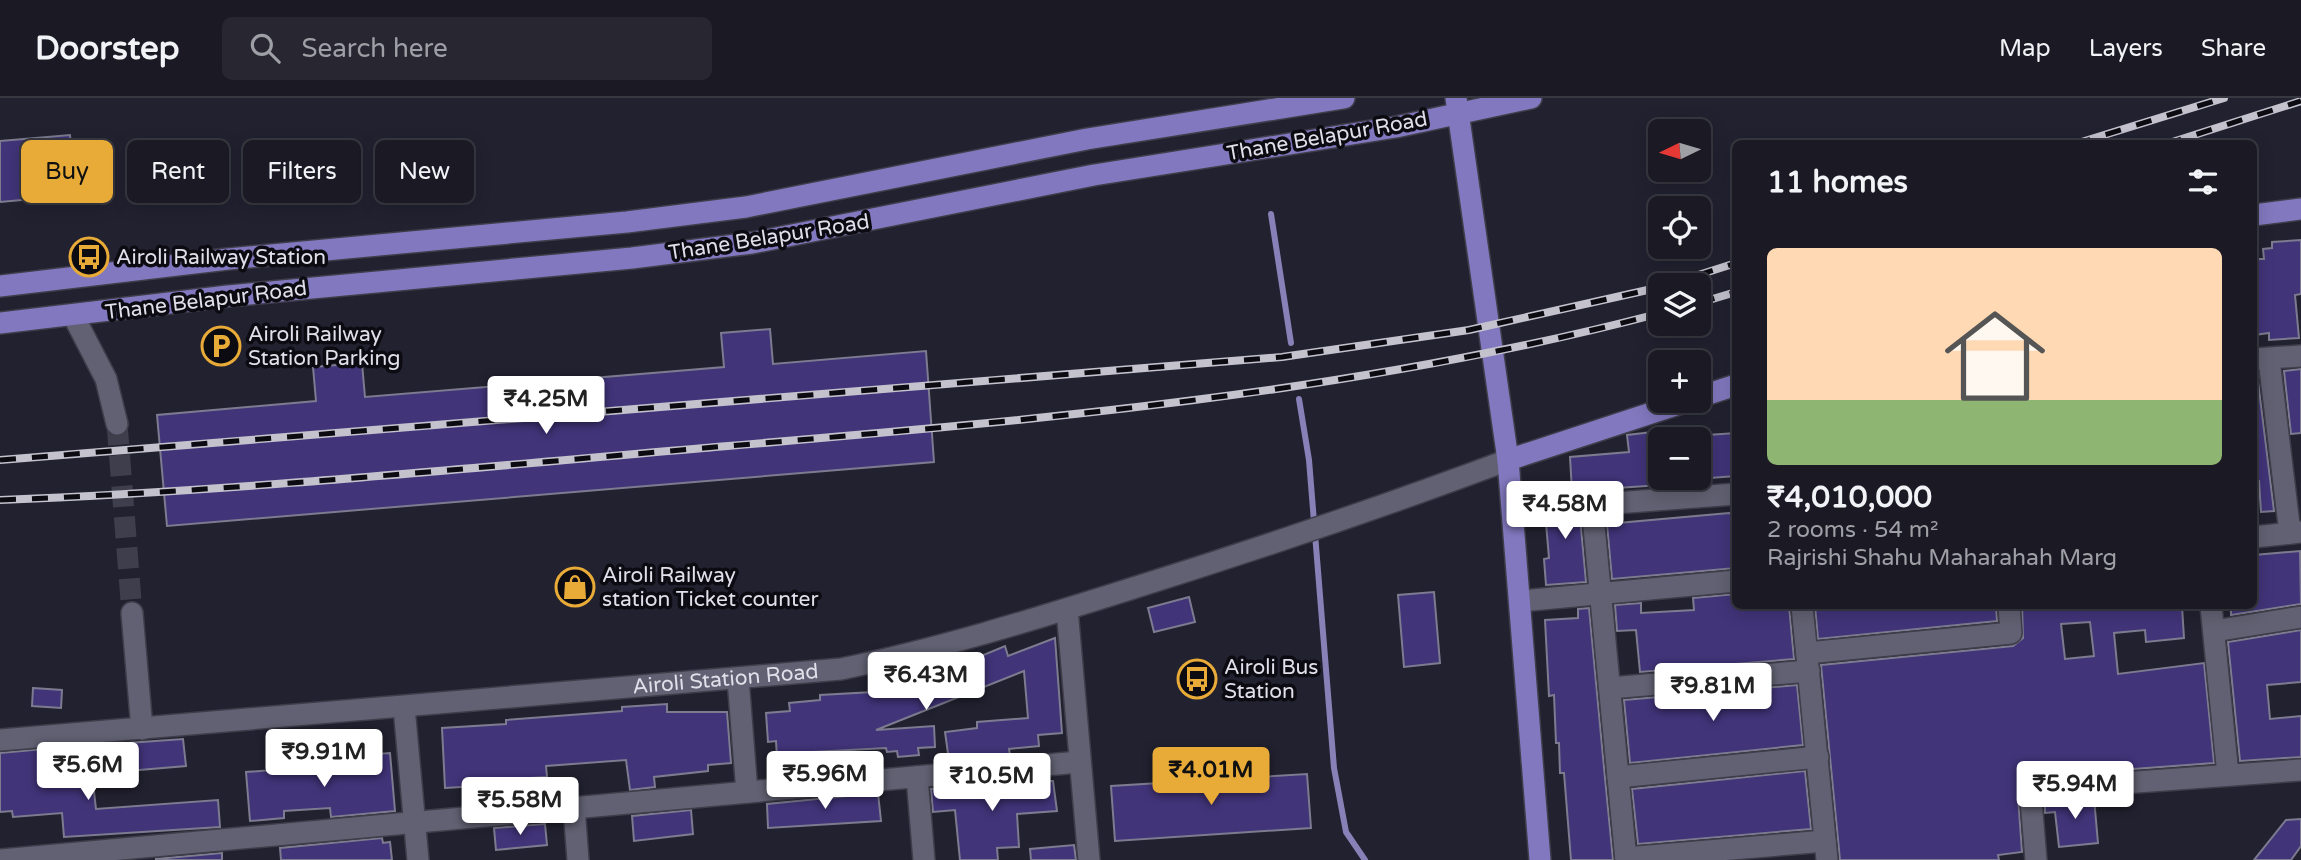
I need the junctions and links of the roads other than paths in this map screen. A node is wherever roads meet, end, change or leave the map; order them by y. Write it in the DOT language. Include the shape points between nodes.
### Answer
graph roads {
  1 [pos="1344,98"];
  2 [pos="1531,98"];
  3 [pos="1457,106"];
  4 [pos="2301,209"];
  5 [pos="2257,215"];
  6 [pos="0,286"];
  7 [pos="73,316"];
  8 [pos="0,323"];
  9 [pos="2301,356"];
  10 [pos="2262,359"];
  11 [pos="1732,386"];
  12 [pos="1711,393"];
  13 [pos="1651,413"];
  14 [pos="117,424"];
  15 [pos="2301,444"];
  16 [pos="2280,446"];
  17 [pos="1508,460"];
  18 [pos="1732,494"];
  19 [pos="2298,536"];
  20 [pos="2257,537"];
  21 [pos="1732,581"];
  22 [pos="1601,596"];
  23 [pos="1521,601"];
  24 [pos="1067,609"];
  25 [pos="1802,609"];
  26 [pos="2009,609"];
  27 [pos="2211,609"];
  28 [pos="132,613"];
  29 [pos="2301,617"];
  30 [pos="2214,631"];
  31 [pos="1808,662"];
  32 [pos="738,679"];
  33 [pos="1610,688"];
  34 [pos="404,707"];
  35 [pos="142,729"];
  36 [pos="0,740"];
  37 [pos="1818,757"];
  38 [pos="1079,762"];
  39 [pos="2301,769"];
  40 [pos="2228,775"];
  41 [pos="918,777"];
  42 [pos="1618,777"];
  43 [pos="747,792"];
  44 [pos="574,808"];
  45 [pos="415,822"];
  46 [pos="1826,850"];
  47 [pos="114,855"];
  48 [pos="1626,859"];
  49 [pos="0,860"];
  50 [pos="418,860"];
  51 [pos="578,860"];
  52 [pos="924,860"];
  53 [pos="1089,860"];
  54 [pos="1541,860"];
  55 [pos="2036,860"];
  1 -- 6 [label="main road, Thane Belapur Road" via="1087,139 746,207"];
  2 -- 3 [label="main road, Thane Belapur Road"];
  3 -- 7 [label="main road, Thane Belapur Road" via="1396,127 1094,175 752,243"];
  3 -- 17 [label="main road"];
  4 -- 5 [label="main road"];
  7 -- 8 [label="main road, Thane Belapur Road"];
  7 -- 14 [label="street" via="106,379"];
  9 -- 10 [label="street"];
  10 -- 16 [label="street"];
  11 -- 12 [label="main road"];
  13 -- 17 [label="main road"];
  15 -- 16 [label="street"];
  16 -- 19 [label="street"];
  17 -- 23 [label="main road"];
  17 -- 24 [label="street, Airoli Station Road" via="1341,522"];
  18 -- 22 [label="street" via="1596,508"];
  19 -- 20 [label="street"];
  21 -- 22 [label="street"];
  22 -- 23 [label="street"];
  22 -- 33 [label="street"];
  23 -- 54 [label="main road"];
  24 -- 32 [label="street, Airoli Station Road" via="918,653 841,669"];
  24 -- 38 [label="street"];
  25 -- 31 [label="street"];
  26 -- 31 [label="street" via="2011,633"];
  27 -- 30 [label="street"];
  28 -- 35 [label="street"];
  29 -- 30 [label="street"];
  30 -- 40 [label="street"];
  31 -- 33 [label="street"];
  31 -- 37 [label="street"];
  32 -- 34 [label="street, Airoli Station Road"];
  32 -- 43 [label="street"];
  33 -- 42 [label="street"];
  34 -- 35 [label="street, Airoli Station Road"];
  34 -- 45 [label="street"];
  35 -- 36 [label="street, Airoli Station Road"];
  37 -- 42 [label="street"];
  37 -- 46 [label="street"];
  38 -- 41 [label="street"];
  38 -- 53 [label="street"];
  39 -- 40 [label="street"];
  40 -- 55 [label="street" via="2041,789 2031,800"];
  41 -- 43 [label="street"];
  41 -- 52 [label="street"];
  42 -- 48 [label="street"];
  43 -- 44 [label="street"];
  44 -- 45 [label="street"];
  44 -- 51 [label="street"];
  45 -- 47 [label="street"];
  45 -- 50 [label="street"];
  46 -- 48 [label="street"];
  47 -- 49 [label="street"];
}
